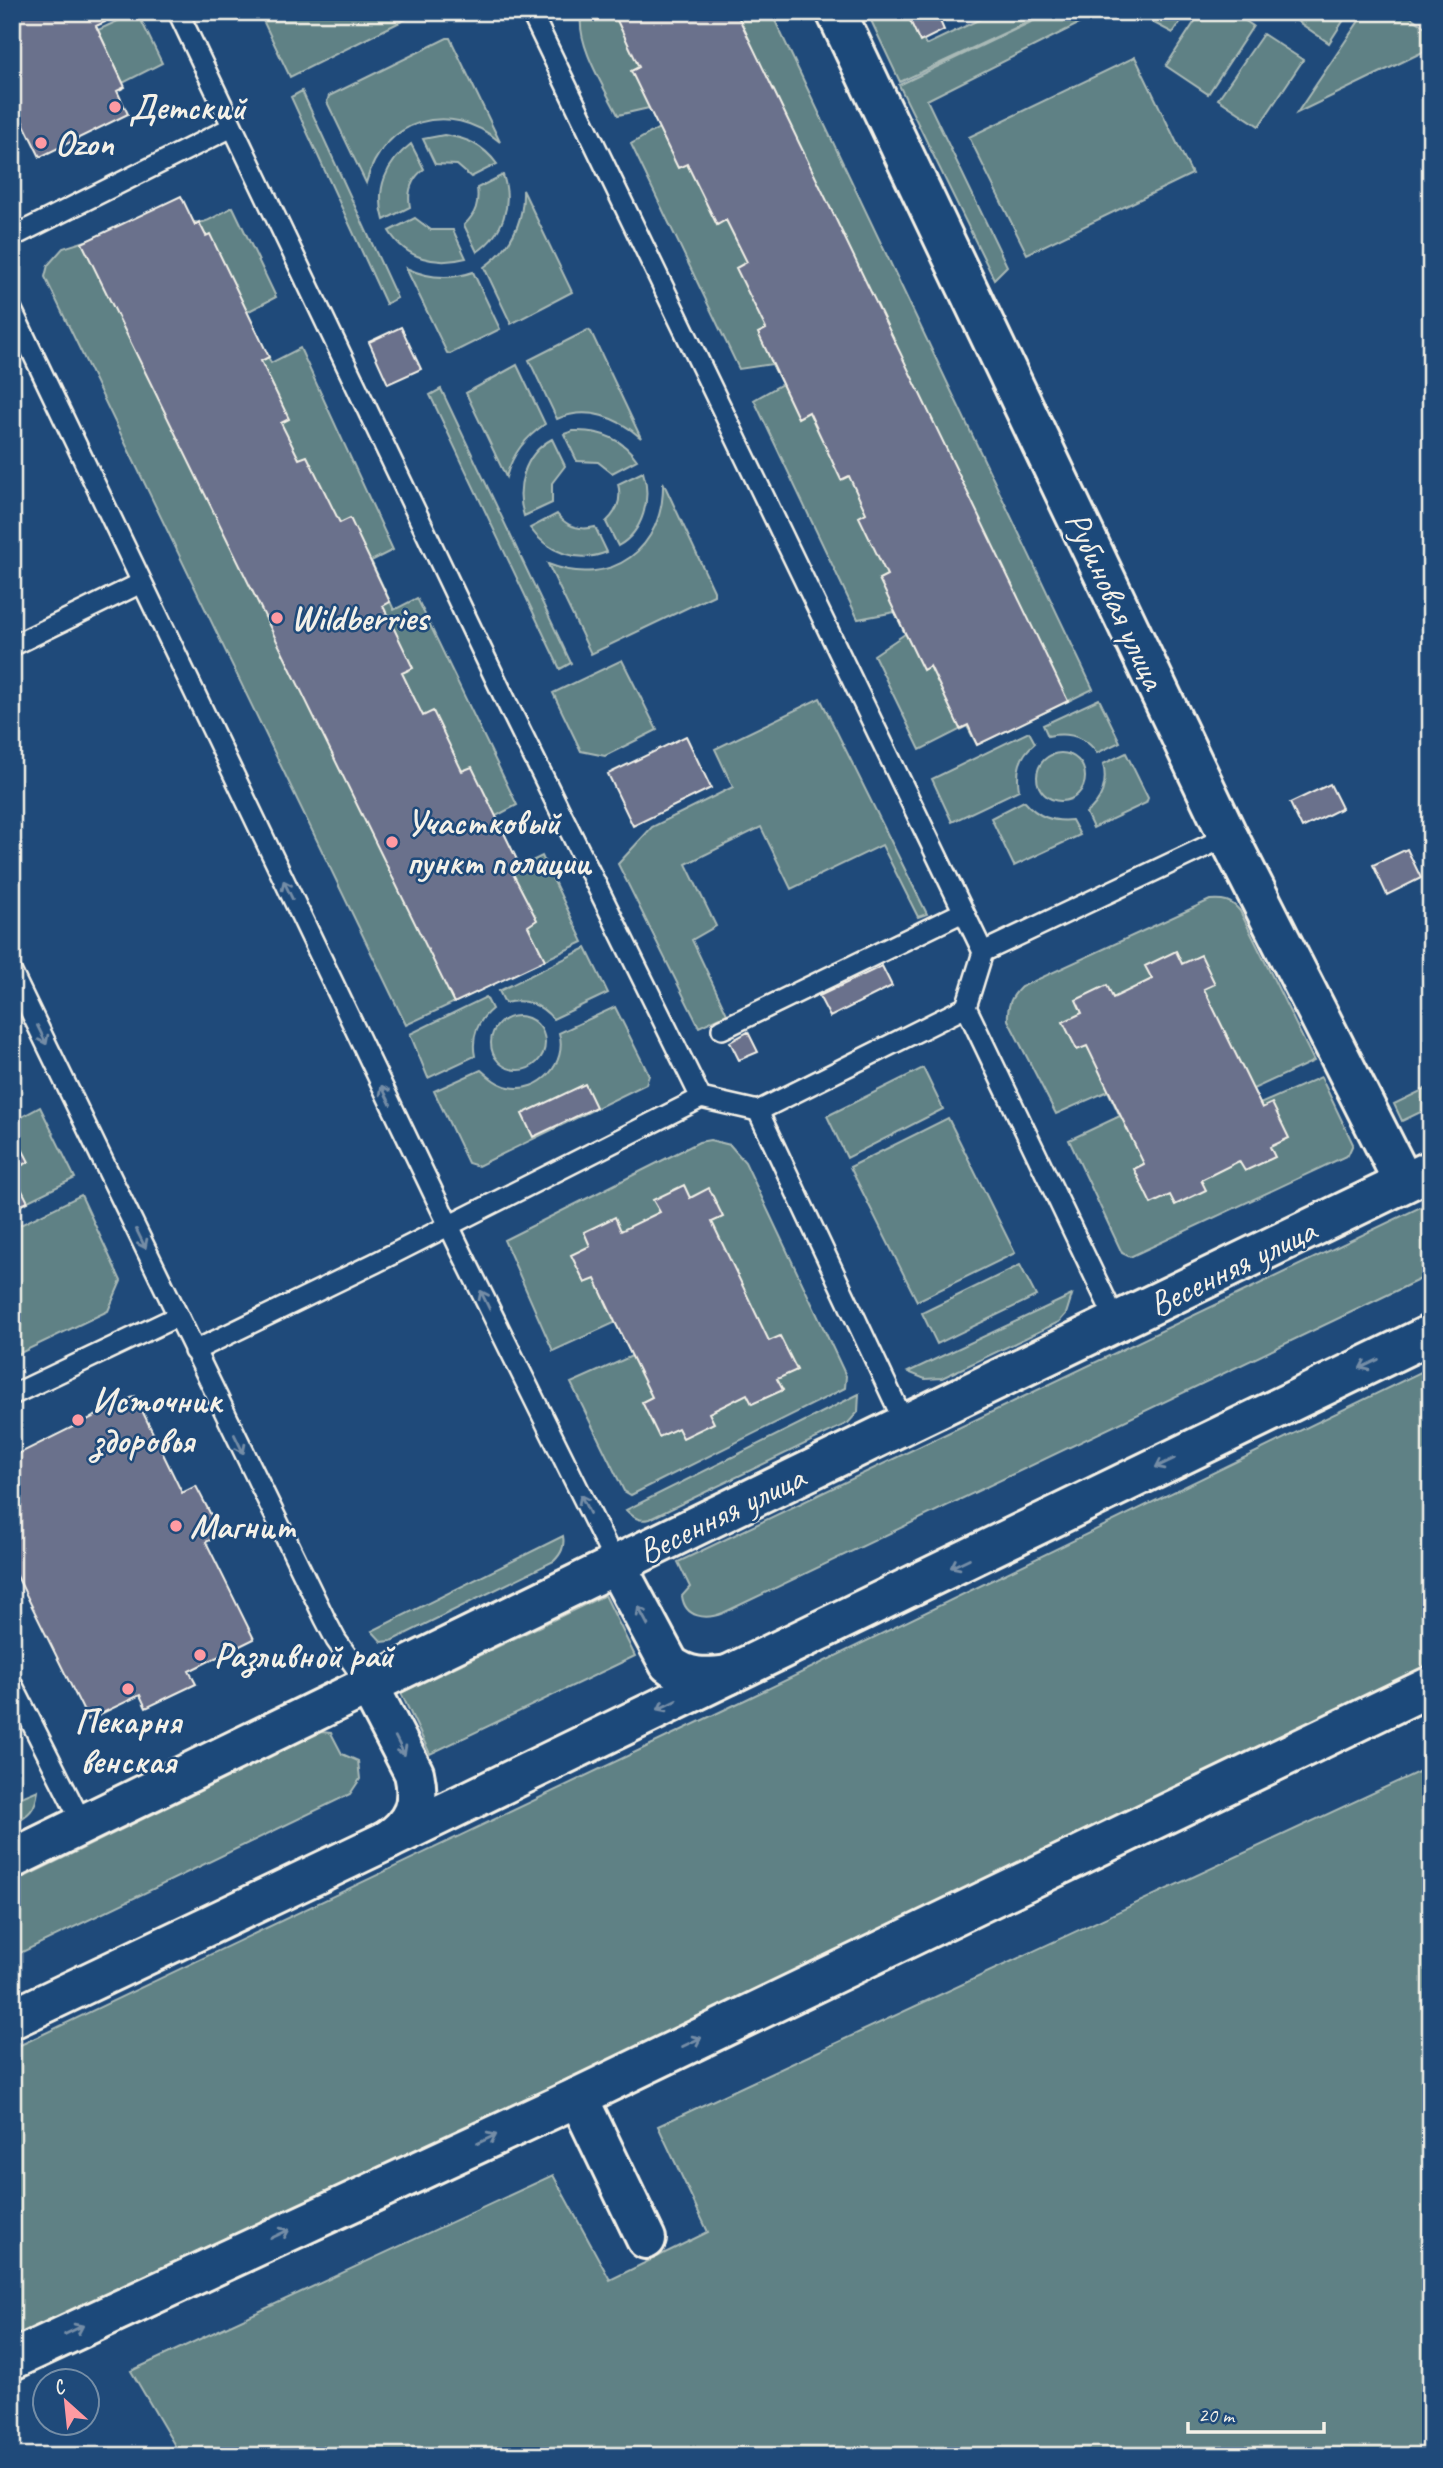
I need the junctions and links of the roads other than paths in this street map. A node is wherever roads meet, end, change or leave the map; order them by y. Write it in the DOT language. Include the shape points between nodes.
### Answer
graph roads {
  1 [pos="178,12"];
  2 [pos="531,12"];
  3 [pos="836,12"];
  4 [pos="232,127"];
  5 [pos="12,237"];
  6 [pos="12,310"];
  7 [pos="141,583"];
  8 [pos="12,646"];
  9 [pos="1228,836"];
  10 [pos="963,912"];
  11 [pos="983,952"];
  12 [pos="12,973"];
  13 [pos="966,1007"];
  14 [pos="722,1029"];
  15 [pos="701,1098"];
  16 [pos="758,1111"];
  17 [pos="1417,1177"];
  18 [pos="449,1226"];
  19 [pos="178,1317"];
  20 [pos="1117,1323"];
  21 [pos="1431,1334"];
  22 [pos="194,1351"];
  23 [pos="12,1395"];
  24 [pos="905,1424"];
  25 [pos="616,1565"];
  26 [pos="728,1675"];
  27 [pos="12,1684"];
  28 [pos="369,1686"];
  29 [pos="1431,1686"];
  30 [pos="83,1825"];
  31 [pos="388,1840"];
  32 [pos="12,1859"];
  33 [pos="12,2019"];
  34 [pos="578,2097"];
  35 [pos="646,2239"];
  36 [pos="12,2360"];
  1 -- 4 [label="lane"];
  2 -- 10 [label="lane"];
  3 -- 9 [label="street, Рубиновая улица"];
  4 -- 5 [label="lane"];
  4 -- 15 [label="lane"];
  6 -- 7 [label="lane"];
  7 -- 8 [label="lane"];
  18 -- 7 [label="lane, one-way"];
  9 -- 11 [label="lane"];
  9 -- 17 [label="street, Рубиновая улица"];
  10 -- 11 [label="lane"];
  10 -- 14 [label="lane"];
  11 -- 13 [label="lane"];
  12 -- 19 [label="lane, one-way"];
  13 -- 16 [label="lane"];
  13 -- 20 [label="lane"];
  15 -- 16 [label="lane"];
  15 -- 18 [label="lane"];
  16 -- 24 [label="lane"];
  17 -- 20 [label="street, Весенняя улица"];
  18 -- 22 [label="lane"];
  25 -- 18 [label="lane, one-way"];
  19 -- 22 [label="lane"];
  19 -- 23 [label="lane"];
  20 -- 24 [label="street, Весенняя улица"];
  21 -- 26 [label="street, one-way"];
  22 -- 28 [label="lane, one-way" via="336,1640"];
  24 -- 25 [label="street, Весенняя улица"];
  26 -- 25 [label="street, one-way" via="694,1677 669,1664"];
  25 -- 28 [label="street, Весенняя улица"];
  26 -- 31 [label="street, one-way"];
  27 -- 30 [label="lane"];
  28 -- 30 [label="street, Весенняя улица"];
  28 -- 31 [label="street, one-way" via="417,1783 413,1814 404,1830"];
  34 -- 29 [label="street, one-way"];
  30 -- 32 [label="street, Весенняя улица"];
  31 -- 33 [label="street"];
  34 -- 35 [label="street"];
  36 -- 34 [label="street, one-way"];
}
